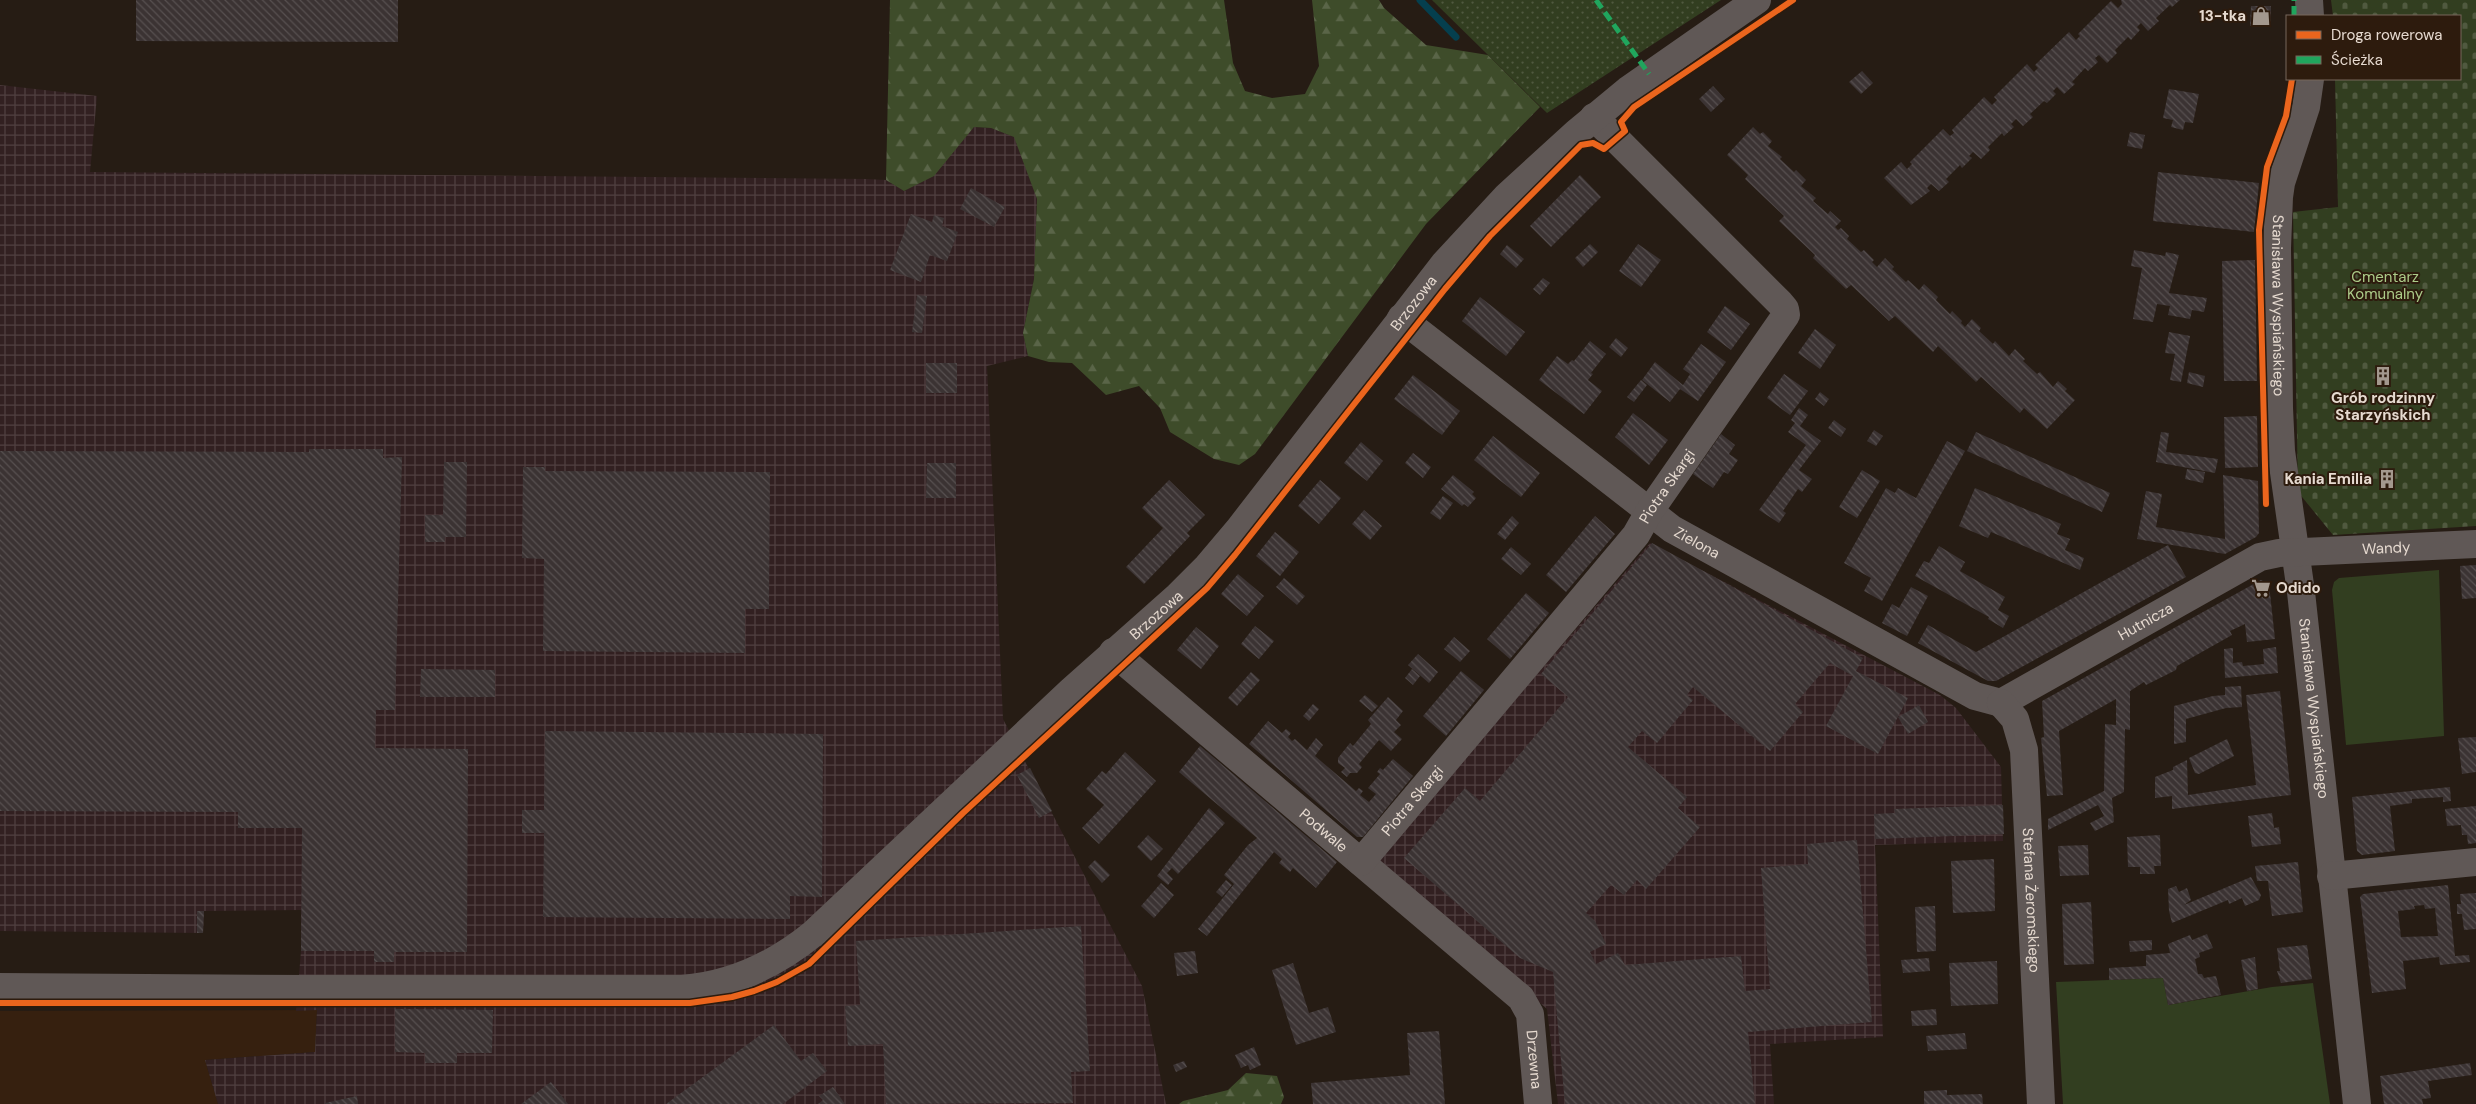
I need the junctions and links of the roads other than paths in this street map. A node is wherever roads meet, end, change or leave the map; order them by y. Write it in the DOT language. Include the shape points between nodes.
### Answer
graph roads {
  1 [pos="1757,0"];
  2 [pos="2310,0"];
  3 [pos="2310,15"];
  4 [pos="2310,80"];
  5 [pos="1594,117"];
  6 [pos="1401,318"];
  7 [pos="1649,512"];
  8 [pos="2476,544"];
  9 [pos="2296,553"];
  10 [pos="1114,652"];
  11 [pos="2000,703"];
  12 [pos="1361,862"];
  13 [pos="2476,862"];
  14 [pos="2331,876"];
  15 [pos="0,987"];
  16 [pos="1530,1014"];
  17 [pos="1538,1104"];
  18 [pos="2041,1104"];
  19 [pos="2357,1104"];
  1 -- 5 [label="street, Brzozowa" via="1667,61"];
  2 -- 3 [label="street"];
  4 -- 9 [label="street, Stanisława Wyspiańskiego" via="2306,107 2281,183 2277,219 2281,451"];
  5 -- 6 [label="street, Brzozowa" via="1534,170 1483,222"];
  5 -- 7 [label="street, Piotra Skargi" via="1785,309 1783,321"];
  6 -- 7 [label="street, Zielona"];
  6 -- 10 [label="street, Brzozowa" via="1206,568"];
  7 -- 11 [label="street, Zielona" via="1672,529 1975,696"];
  7 -- 12 [label="street, Piotra Skargi" via="1636,535"];
  8 -- 9 [label="street, Wandy"];
  9 -- 11 [label="street, Hutnicza" via="2260,557"];
  9 -- 14 [label="street, Stanisława Wyspiańskiego"];
  10 -- 12 [label="street, Podwale"];
  10 -- 15 [label="street, Brzozowa" via="796,948 763,968 726,982 682,989"];
  11 -- 18 [label="street, Stefana Żeromskiego" via="2015,719 2024,750"];
  12 -- 16 [label="street, Podwale" via="1521,998"];
  13 -- 14 [label="street"];
  14 -- 19 [label="street, Stanisława Wyspiańskiego"];
  16 -- 17 [label="street, Drzewna"];
}
